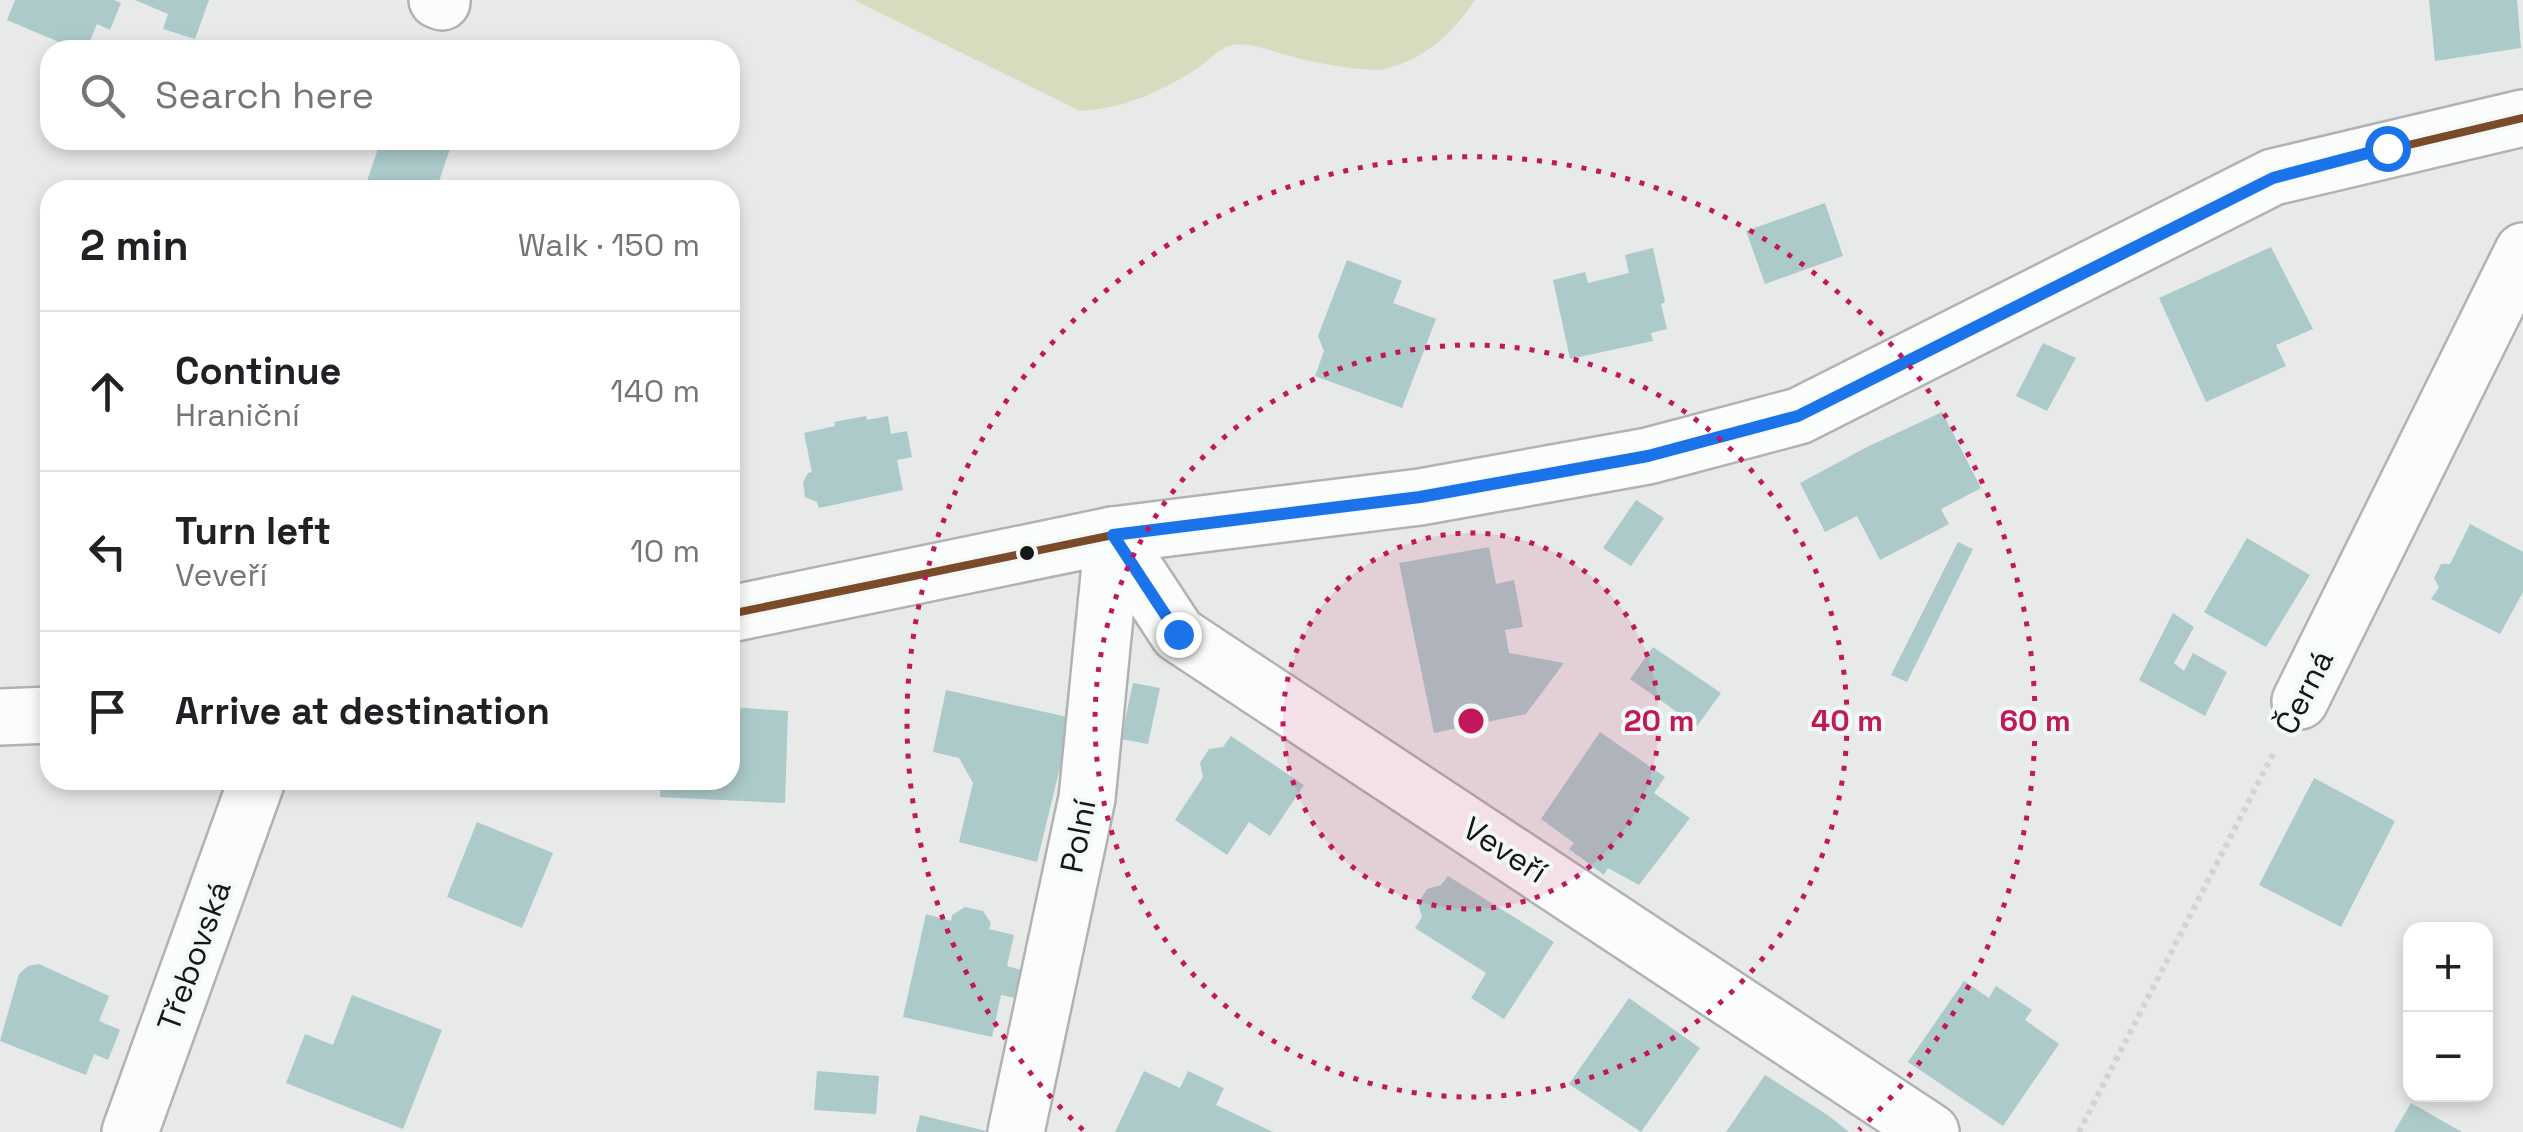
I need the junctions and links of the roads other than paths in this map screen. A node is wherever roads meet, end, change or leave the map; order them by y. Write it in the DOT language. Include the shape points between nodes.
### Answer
graph roads {
  1 [pos="2523,118"];
  2 [pos="2523,250"];
  3 [pos="1113,535"];
  4 [pos="740,612"];
  5 [pos="2300,701"];
  6 [pos="40,715"];
  7 [pos="0,717"];
  8 [pos="253,790"];
  9 [pos="130,1132"];
  10 [pos="1016,1132"];
  11 [pos="1931,1132"];
  1 -- 3 [label="street" via="2273,178 1798,416 1648,456 1440,494"];
  2 -- 5 [label="street, Černá"];
  3 -- 4 [label="street"];
  3 -- 10 [label="street, Polní" via="1087,798"];
  3 -- 11 [label="street, Veveří" via="1178,634"];
  6 -- 7 [label="street"];
  8 -- 9 [label="street, Třebovská"];
}
